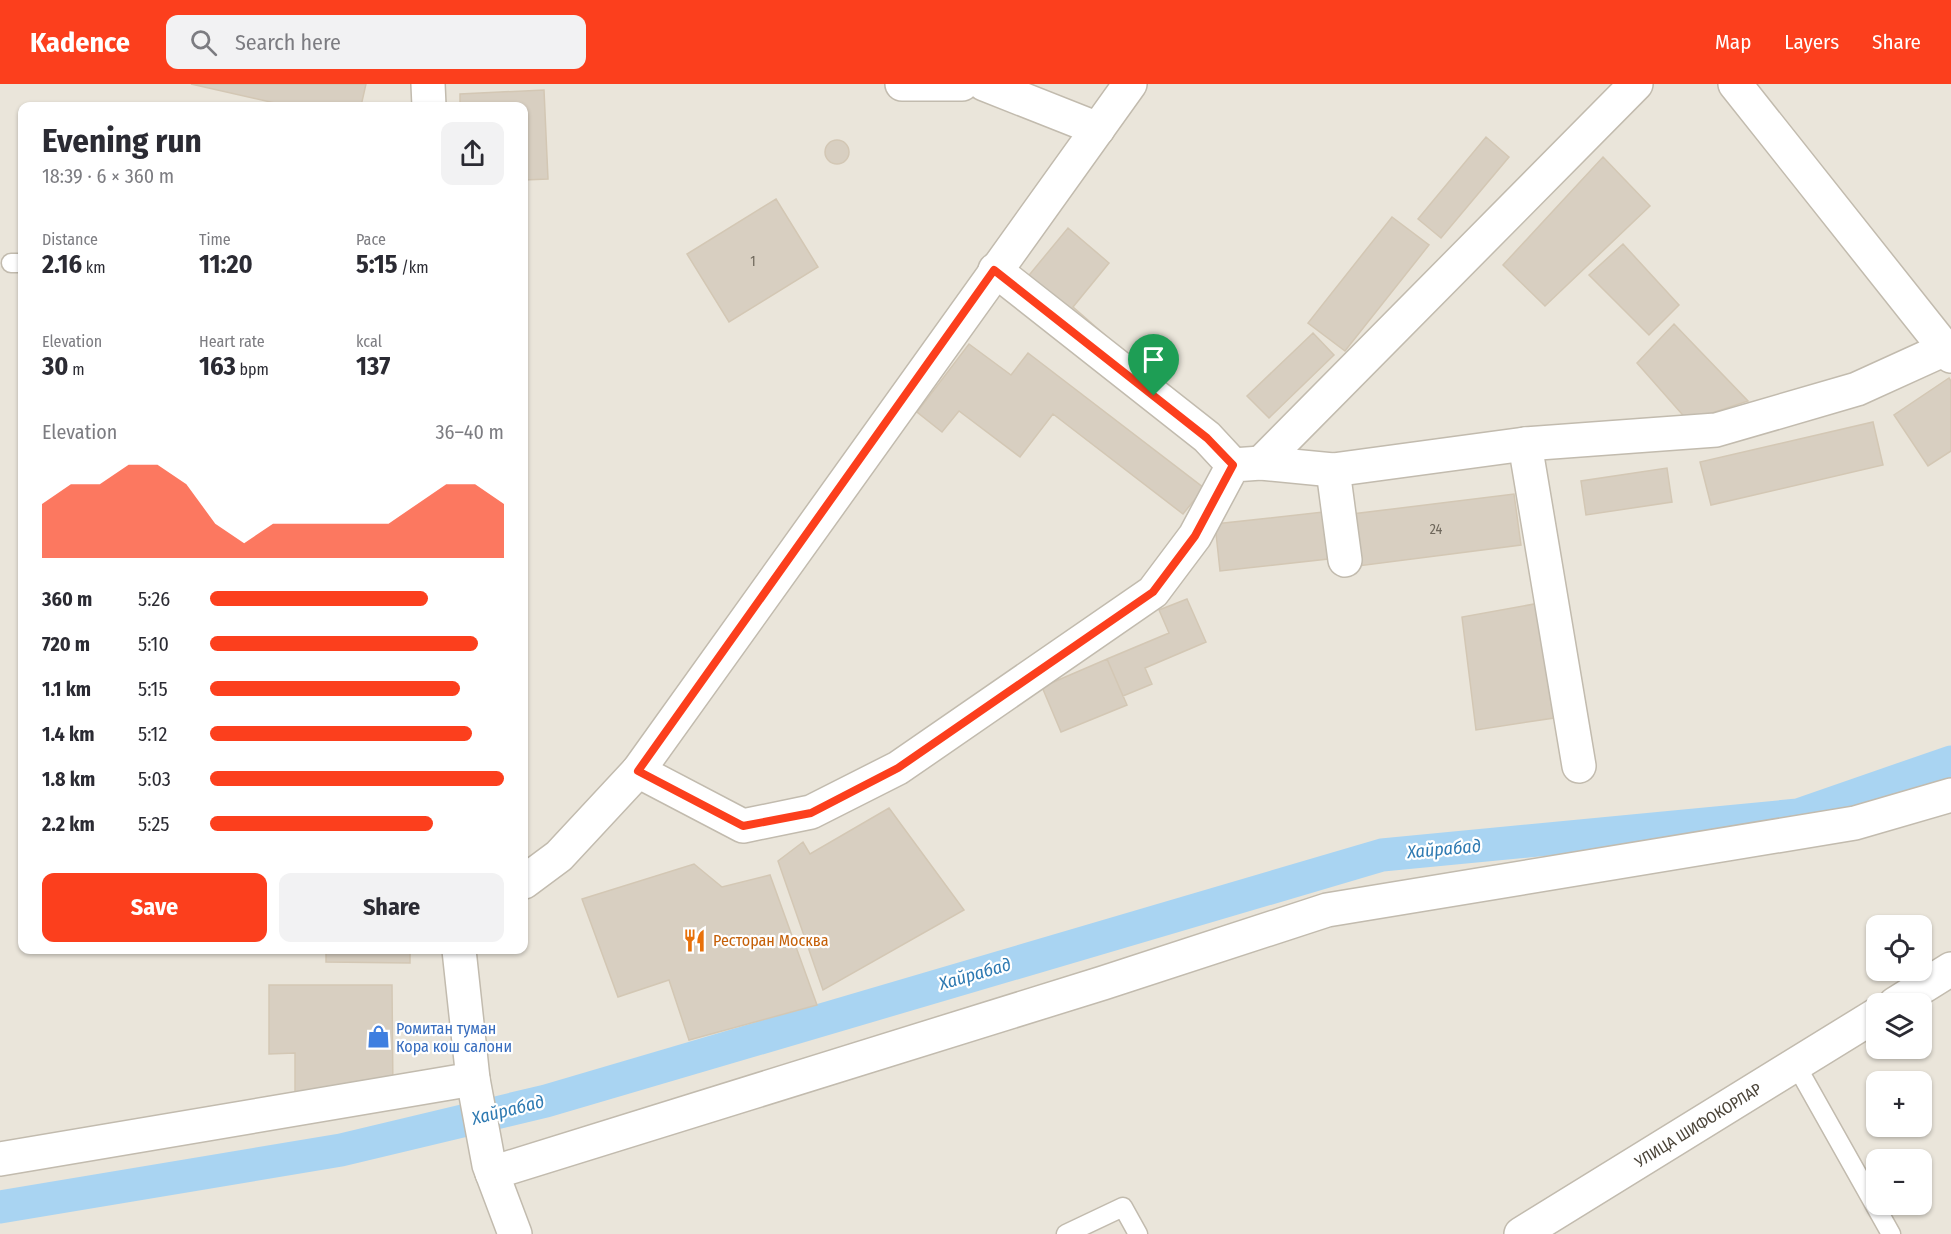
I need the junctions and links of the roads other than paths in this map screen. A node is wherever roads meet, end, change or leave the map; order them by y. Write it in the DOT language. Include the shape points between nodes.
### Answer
graph roads {
  1 [pos="428,84"];
  2 [pos="902,84"];
  3 [pos="962,84"];
  4 [pos="984,84"];
  5 [pos="1130,84"];
  6 [pos="1636,84"];
  7 [pos="1735,84"];
  8 [pos="429,102"];
  9 [pos="1098,129"];
  10 [pos="994,270"];
  11 [pos="1948,352"];
  12 [pos="1525,444"];
  13 [pos="1247,464"];
  14 [pos="1333,470"];
  15 [pos="1345,560"];
  16 [pos="1579,766"];
  17 [pos="638,771"];
  18 [pos="1951,795"];
  19 [pos="528,879"];
  20 [pos="459,954"];
  21 [pos="1951,969"];
  22 [pos="1913,993"];
  23 [pos="1866,1021"];
  24 [pos="1796,1065"];
  25 [pos="475,1085"];
  26 [pos="0,1160"];
  27 [pos="490,1169"];
  28 [pos="515,1234"];
  29 [pos="1066,1234"];
  30 [pos="1138,1234"];
  31 [pos="1521,1234"];
  32 [pos="1891,1234"];
  1 -- 8 [label="street"];
  2 -- 3 [label="street"];
  4 -- 9 [label="street"];
  5 -- 9 [label="street"];
  6 -- 13 [label="street"];
  7 -- 11 [label="street"];
  9 -- 10 [label="street"];
  10 -- 13 [label="street" via="1207,438"];
  10 -- 17 [label="street"];
  11 -- 12 [label="street" via="1857,389 1716,429"];
  12 -- 14 [label="street"];
  12 -- 16 [label="street"];
  13 -- 14 [label="street"];
  13 -- 17 [label="street" via="1153,592 898,768 811,813 743,826"];
  14 -- 15 [label="street"];
  17 -- 19 [label="street" via="559,856"];
  18 -- 27 [label="street" via="1855,823 1327,910 1103,983"];
  20 -- 25 [label="street"];
  21 -- 22 [label="street"];
  23 -- 24 [label="street, УЛИЦА ШИФОКОРЛАР"];
  24 -- 31 [label="street, УЛИЦА ШИФОКОРЛАР"];
  24 -- 32 [label="lane"];
  25 -- 26 [label="street"];
  25 -- 27 [label="street"];
  27 -- 28 [label="street"];
  29 -- 30 [label="lane" via="1123,1207"];
}
